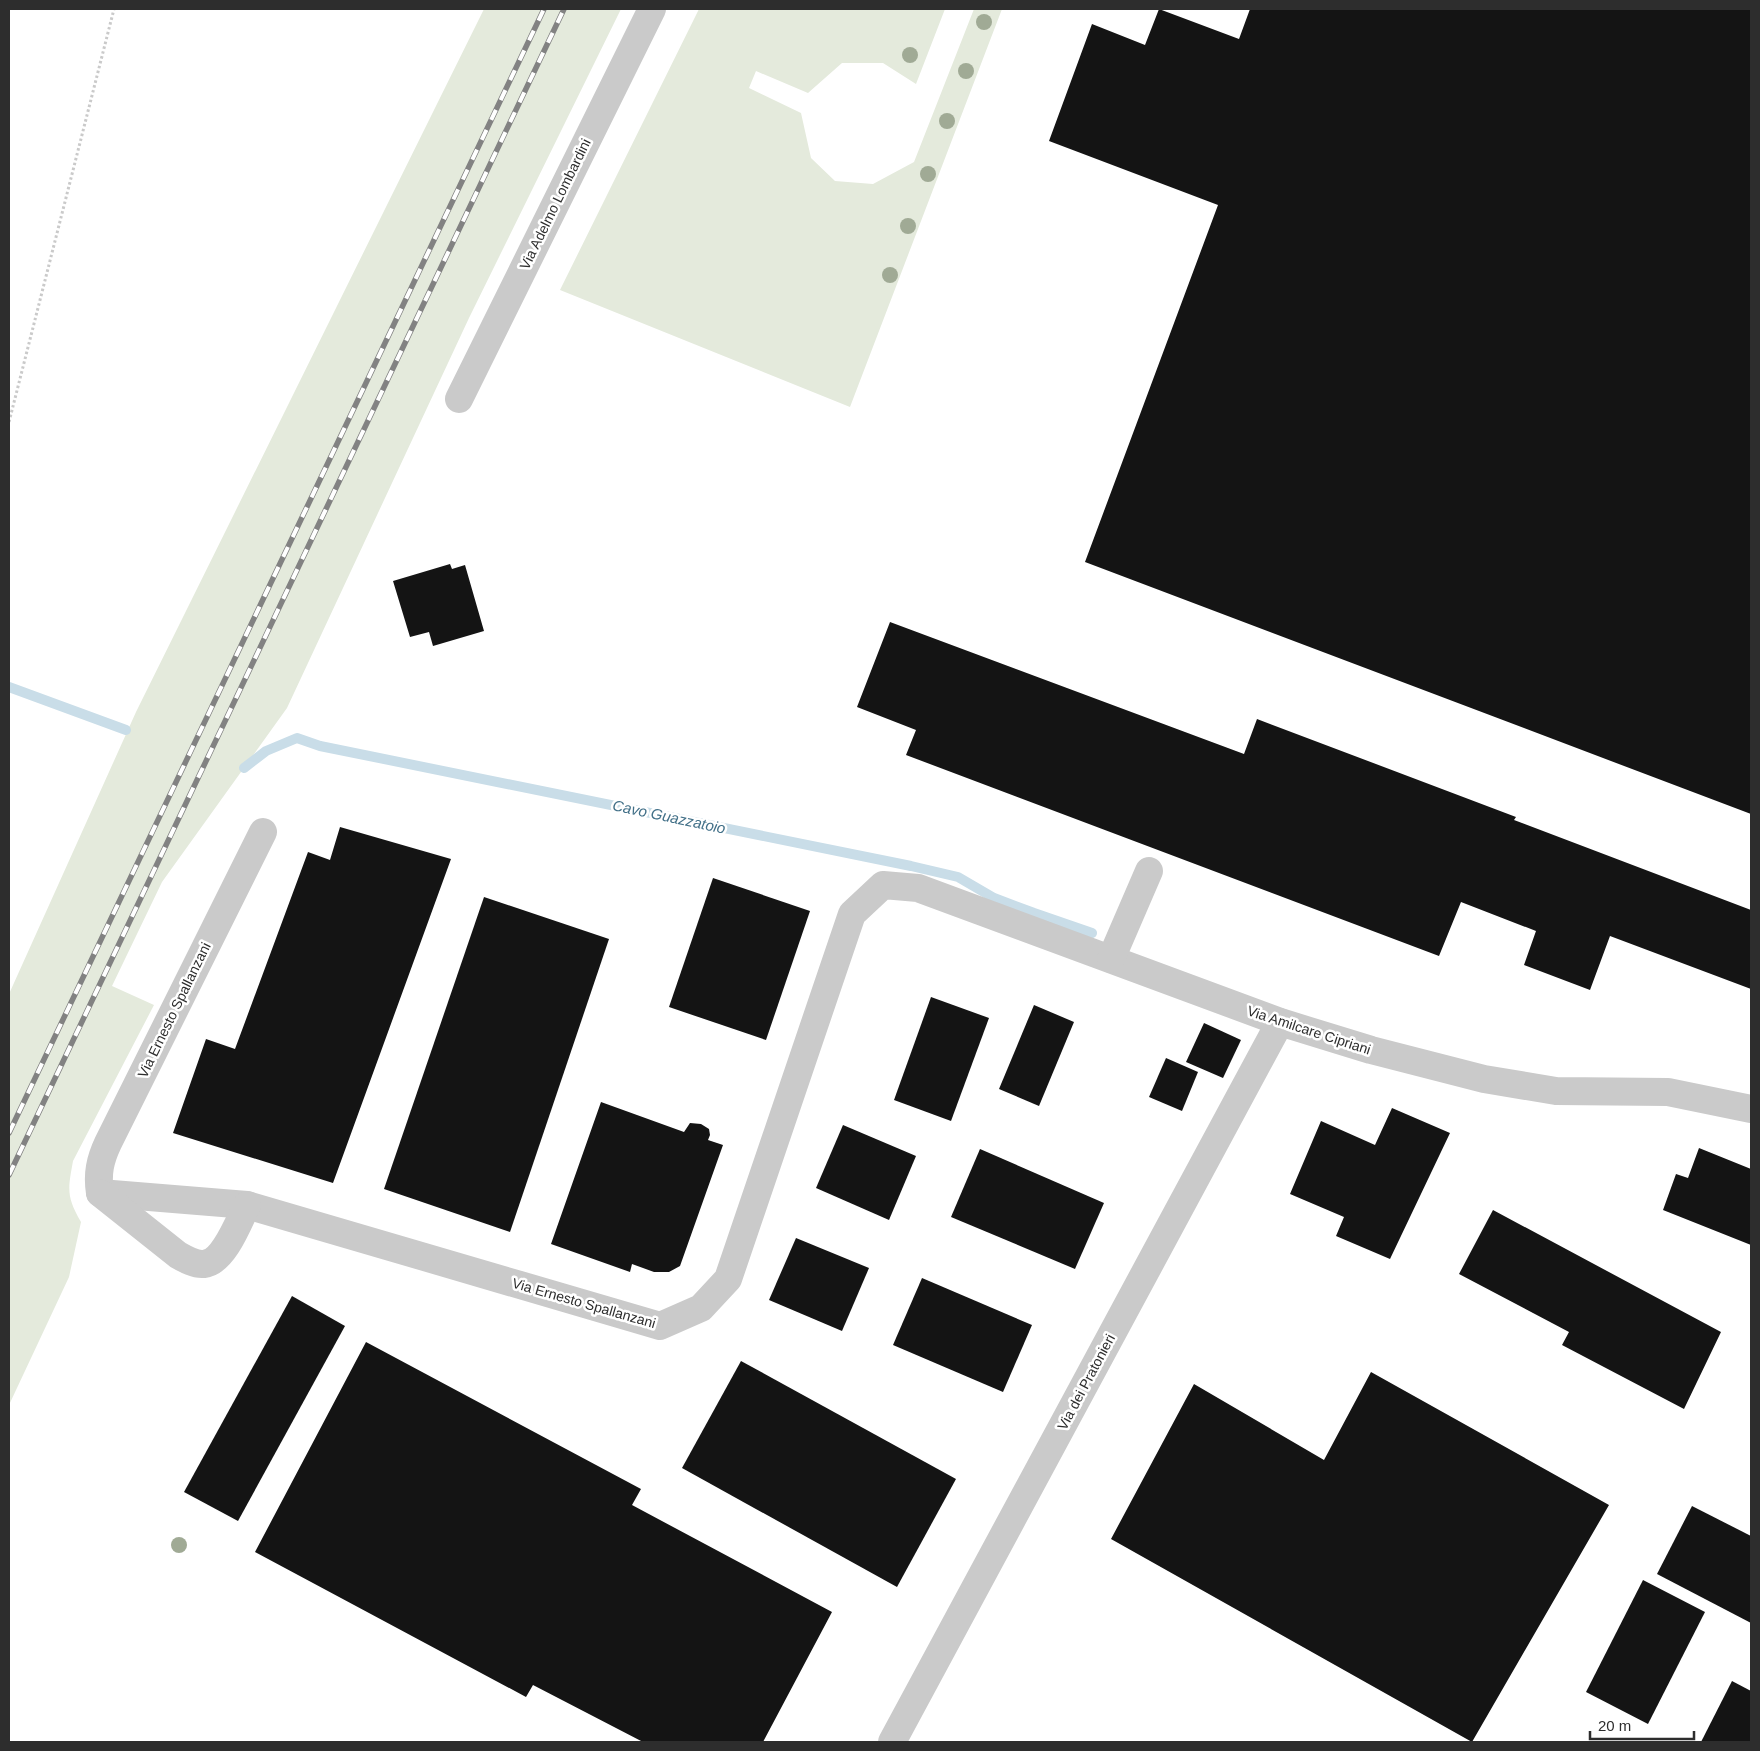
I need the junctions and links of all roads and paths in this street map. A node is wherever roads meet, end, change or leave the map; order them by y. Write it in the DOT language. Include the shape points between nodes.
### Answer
graph roads {
  1 [pos="114,9"];
  2 [pos="652,9"];
  3 [pos="459,399"];
  4 [pos="9,422"];
  5 [pos="262,832"];
  6 [pos="1149,871"];
  7 [pos="883,885"];
  8 [pos="1111,960"];
  9 [pos="1280,1022"];
  10 [pos="1751,1110"];
  11 [pos="100,1193"];
  12 [pos="247,1205"];
  13 [pos="892,1742"];
  1 -- 4 [label="path"];
  2 -- 3 [label="street, Via Adelmo Lombardini"];
  5 -- 11 [label="street, Via Ernesto Spallanzani" via="108,1143 100,1162"];
  6 -- 8 [label="street"];
  7 -- 8 [label="street, Via Amilcare Cipriani" via="918,888"];
  7 -- 12 [label="street, Via Ernesto Spallanzani" via="852,914 728,1279 701,1308 660,1326"];
  8 -- 9 [label="street, Via Amilcare Cipriani"];
  9 -- 10 [label="street, Via Amilcare Cipriani" via="1484,1079 1556,1091 1668,1092"];
  9 -- 13 [label="street, Via dei Pratonieri"];
  11 -- 12 [label="street, Via Ernesto Spallanzani"];
  11 -- 12 [label="street" via="178,1255 204,1264 217,1257 227,1245"];
}
